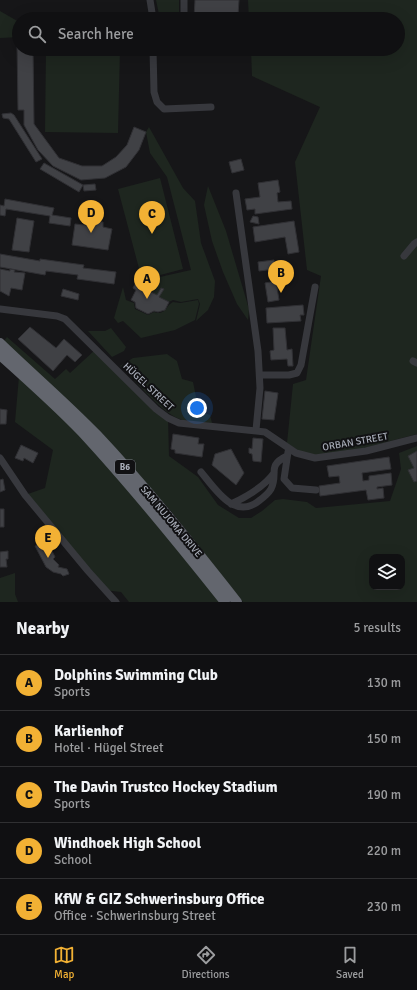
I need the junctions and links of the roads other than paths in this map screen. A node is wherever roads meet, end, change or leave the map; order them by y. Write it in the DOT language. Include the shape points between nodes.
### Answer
graph roads {
  1 [pos="150,0"];
  2 [pos="184,0"];
  3 [pos="152,12"];
  4 [pos="184,12"];
  5 [pos="154,56"];
  6 [pos="211,107"];
  7 [pos="236,193"];
  8 [pos="417,242"];
  9 [pos="404,256"];
  10 [pos="315,287"];
  11 [pos="0,309"];
  12 [pos="0,343"];
  13 [pos="0,355"];
  14 [pos="260,375"];
  15 [pos="256,430"];
  16 [pos="417,438"];
  17 [pos="288,452"];
  18 [pos="0,458"];
  19 [pos="201,472"];
  20 [pos="274,472"];
  21 [pos="316,490"];
  22 [pos="231,504"];
  23 [pos="116,602"];
  24 [pos="225,602"];
  25 [pos="237,602"];
  1 -- 3 [label="street"];
  2 -- 4 [label="street"];
  5 -- 6 [label="street" via="154,92 157,102 164,108"];
  7 -- 14 [label="street"];
  8 -- 9 [label="street"];
  10 -- 14 [label="street" via="299,370 289,375"];
  11 -- 15 [label="street, HÜGEL STREET" via="64,319 156,409 173,420 194,425"];
  12 -- 25 [label="highway, SAM NUJOMA DRIVE / B6" via="98,436 184,534"];
  13 -- 24 [label="highway, SAM NUJOMA DRIVE / B6" via="81,431 154,514"];
  14 -- 15 [label="street"];
  15 -- 17 [label="street, ORBAN STREET" via="282,442"];
  16 -- 17 [label="street, ORBAN STREET" via="366,451 322,457"];
  17 -- 20 [label="street" via="275,464"];
  17 -- 21 [label="street" via="284,479 292,488"];
  18 -- 23 [label="street" via="25,495"];
  19 -- 22 [label="street"];
  20 -- 22 [label="street" via="270,479"];
  20 -- 22 [label="street" via="271,488 255,504 247,507"];
}
